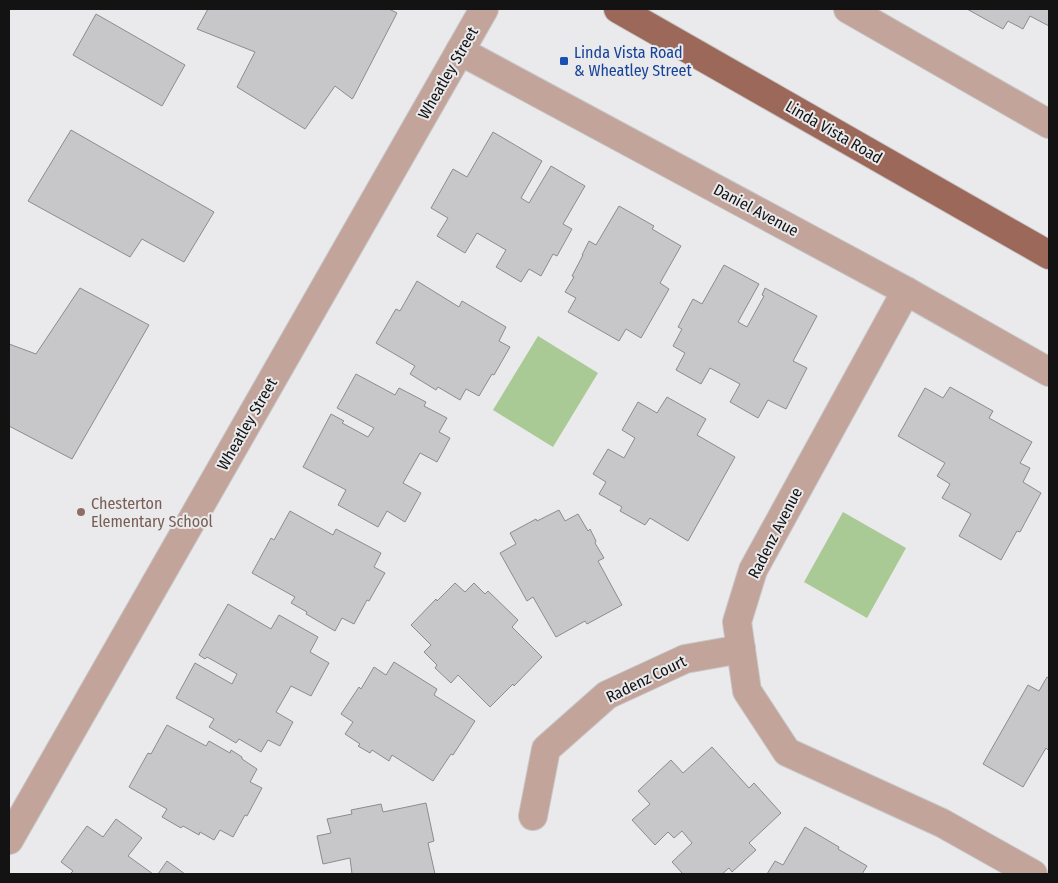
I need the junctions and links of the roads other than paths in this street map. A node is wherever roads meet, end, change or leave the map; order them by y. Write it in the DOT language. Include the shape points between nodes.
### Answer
graph roads {
  1 [pos="484,9"];
  2 [pos="618,9"];
  3 [pos="848,9"];
  4 [pos="460,51"];
  5 [pos="1049,124"];
  6 [pos="1049,255"];
  7 [pos="906,291"];
  8 [pos="1049,372"];
  9 [pos="741,649"];
  10 [pos="533,816"];
  11 [pos="9,840"];
  12 [pos="1033,874"];
  1 -- 4 [label="street, Wheatley Street"];
  2 -- 6 [label="main road, Linda Vista Road"];
  3 -- 5 [label="street"];
  4 -- 7 [label="street, Daniel Avenue"];
  4 -- 11 [label="street, Wheatley Street"];
  7 -- 8 [label="street, Daniel Avenue"];
  7 -- 9 [label="street, Radenz Avenue" via="753,570 737,622"];
  9 -- 10 [label="street, Radenz Court" via="685,659 607,695 546,749"];
  9 -- 12 [label="street, Radenz Avenue" via="747,692 787,752 942,823"];
}
